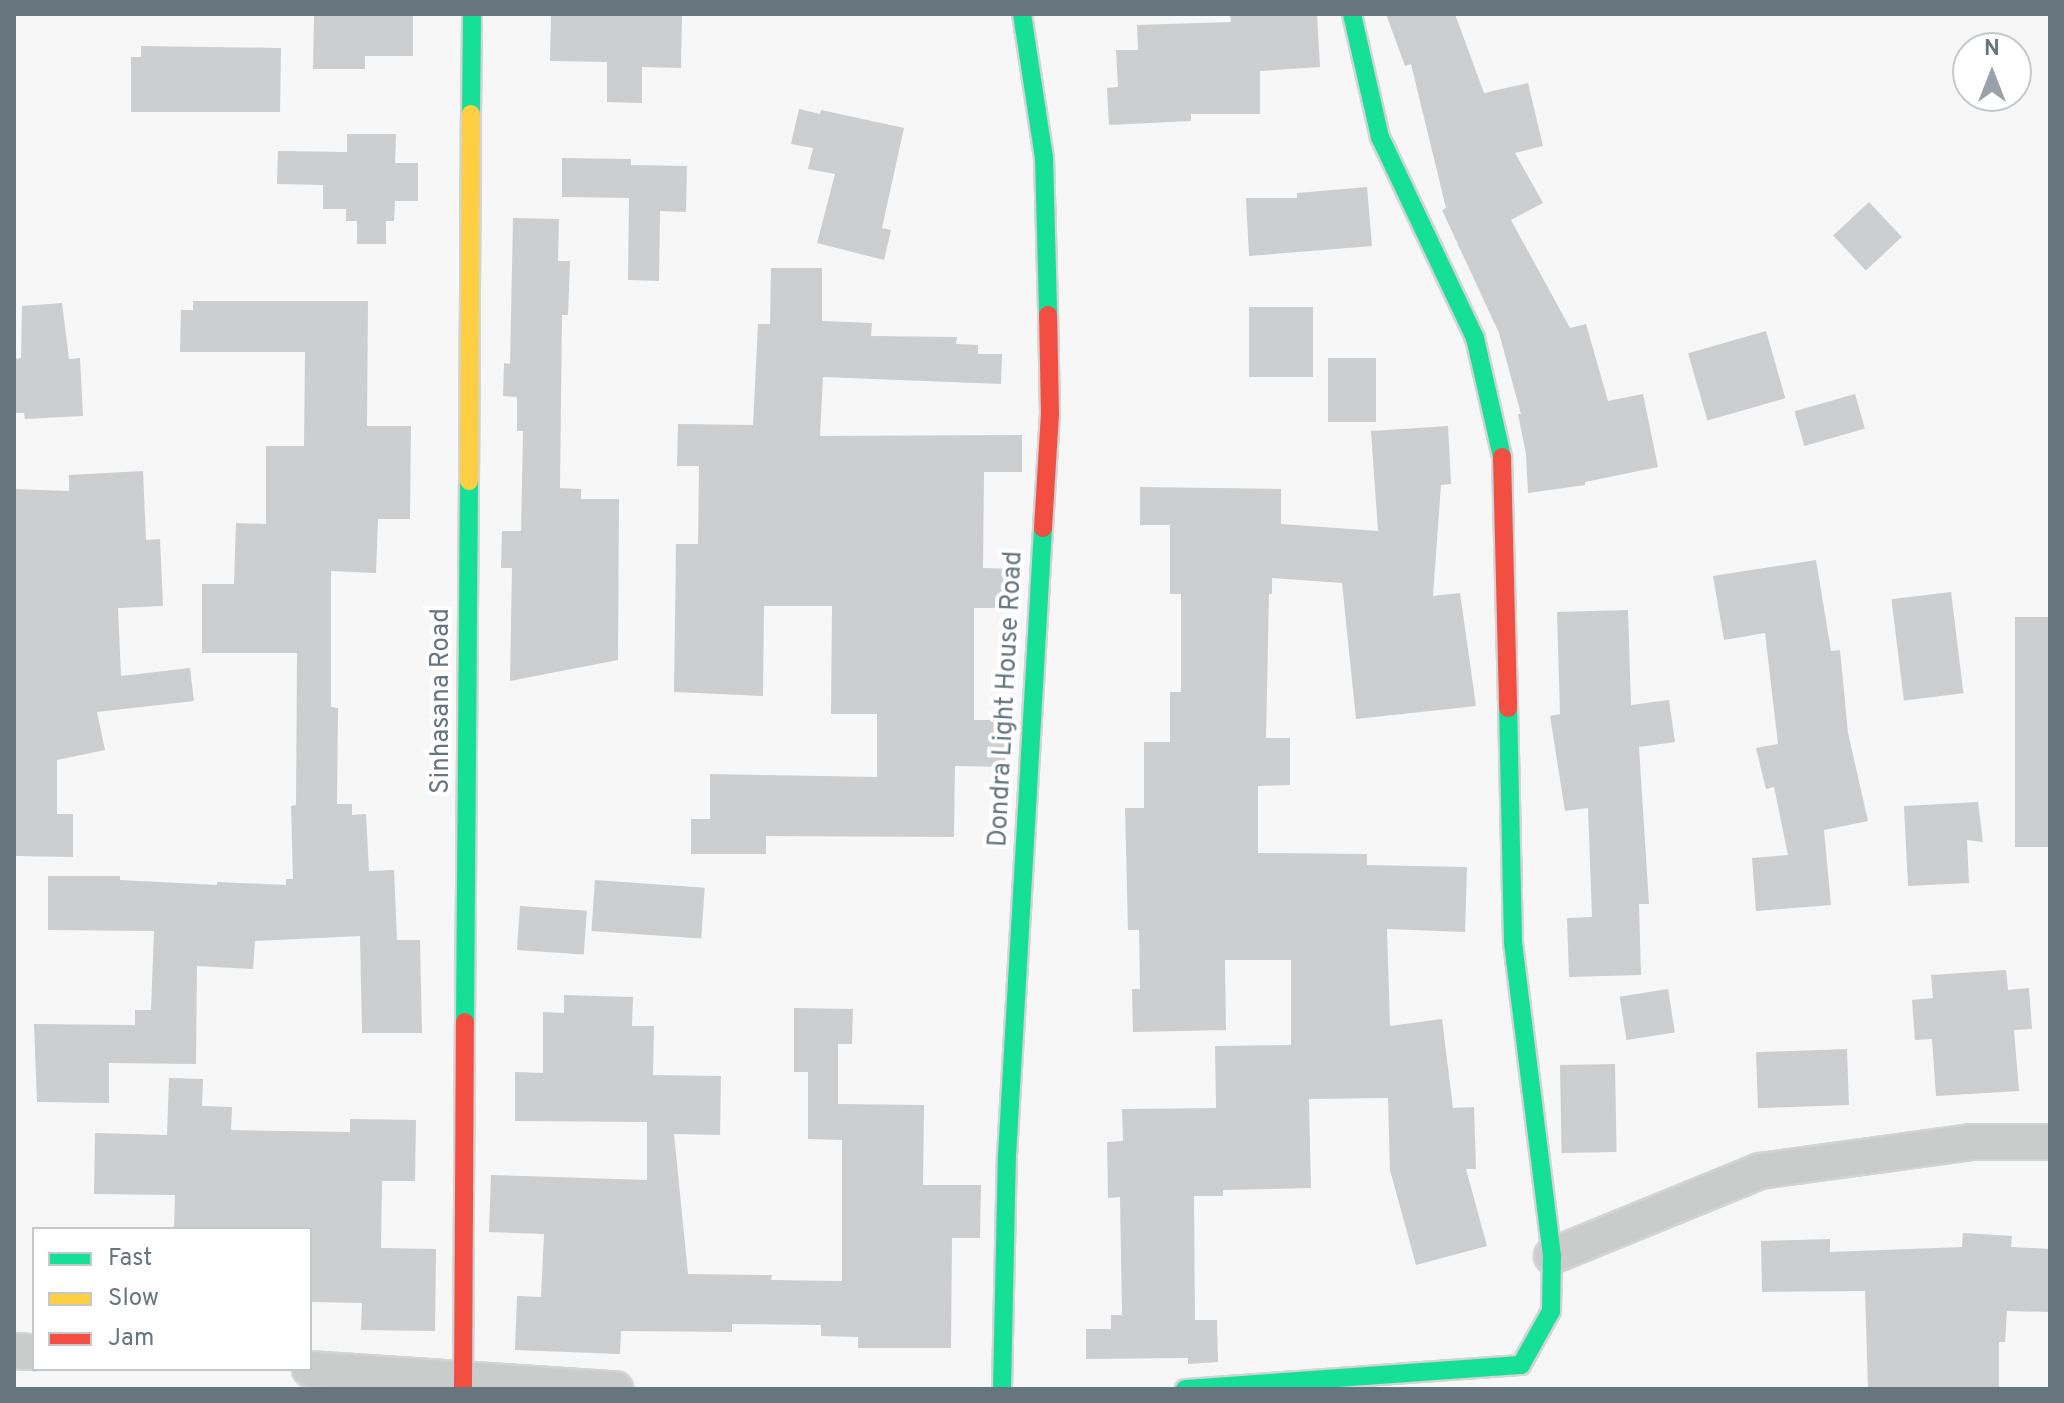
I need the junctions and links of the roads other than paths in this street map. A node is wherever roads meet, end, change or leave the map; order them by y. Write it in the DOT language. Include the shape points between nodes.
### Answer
graph roads {
  1 [pos="472,14"];
  2 [pos="1022,14"];
  3 [pos="1352,14"];
  4 [pos="2050,1142"];
  5 [pos="1552,1256"];
  6 [pos="312,1369"];
  7 [pos="464,1383"];
  8 [pos="615,1389"];
  9 [pos="1002,1389"];
  10 [pos="1185,1389"];
  1 -- 7 [label="main road, Sinhasana Road"];
  2 -- 9 [label="main road, Dondra Light House Road" via="1044,157 1050,415 1007,1156"];
  3 -- 5 [label="main road" via="1380,137 1475,338 1502,459 1513,942"];
  4 -- 5 [label="street" via="1971,1142 1760,1171"];
  5 -- 10 [label="main road" via="1551,1311 1521,1365"];
  6 -- 7 [label="street"];
  7 -- 8 [label="street"];
}
